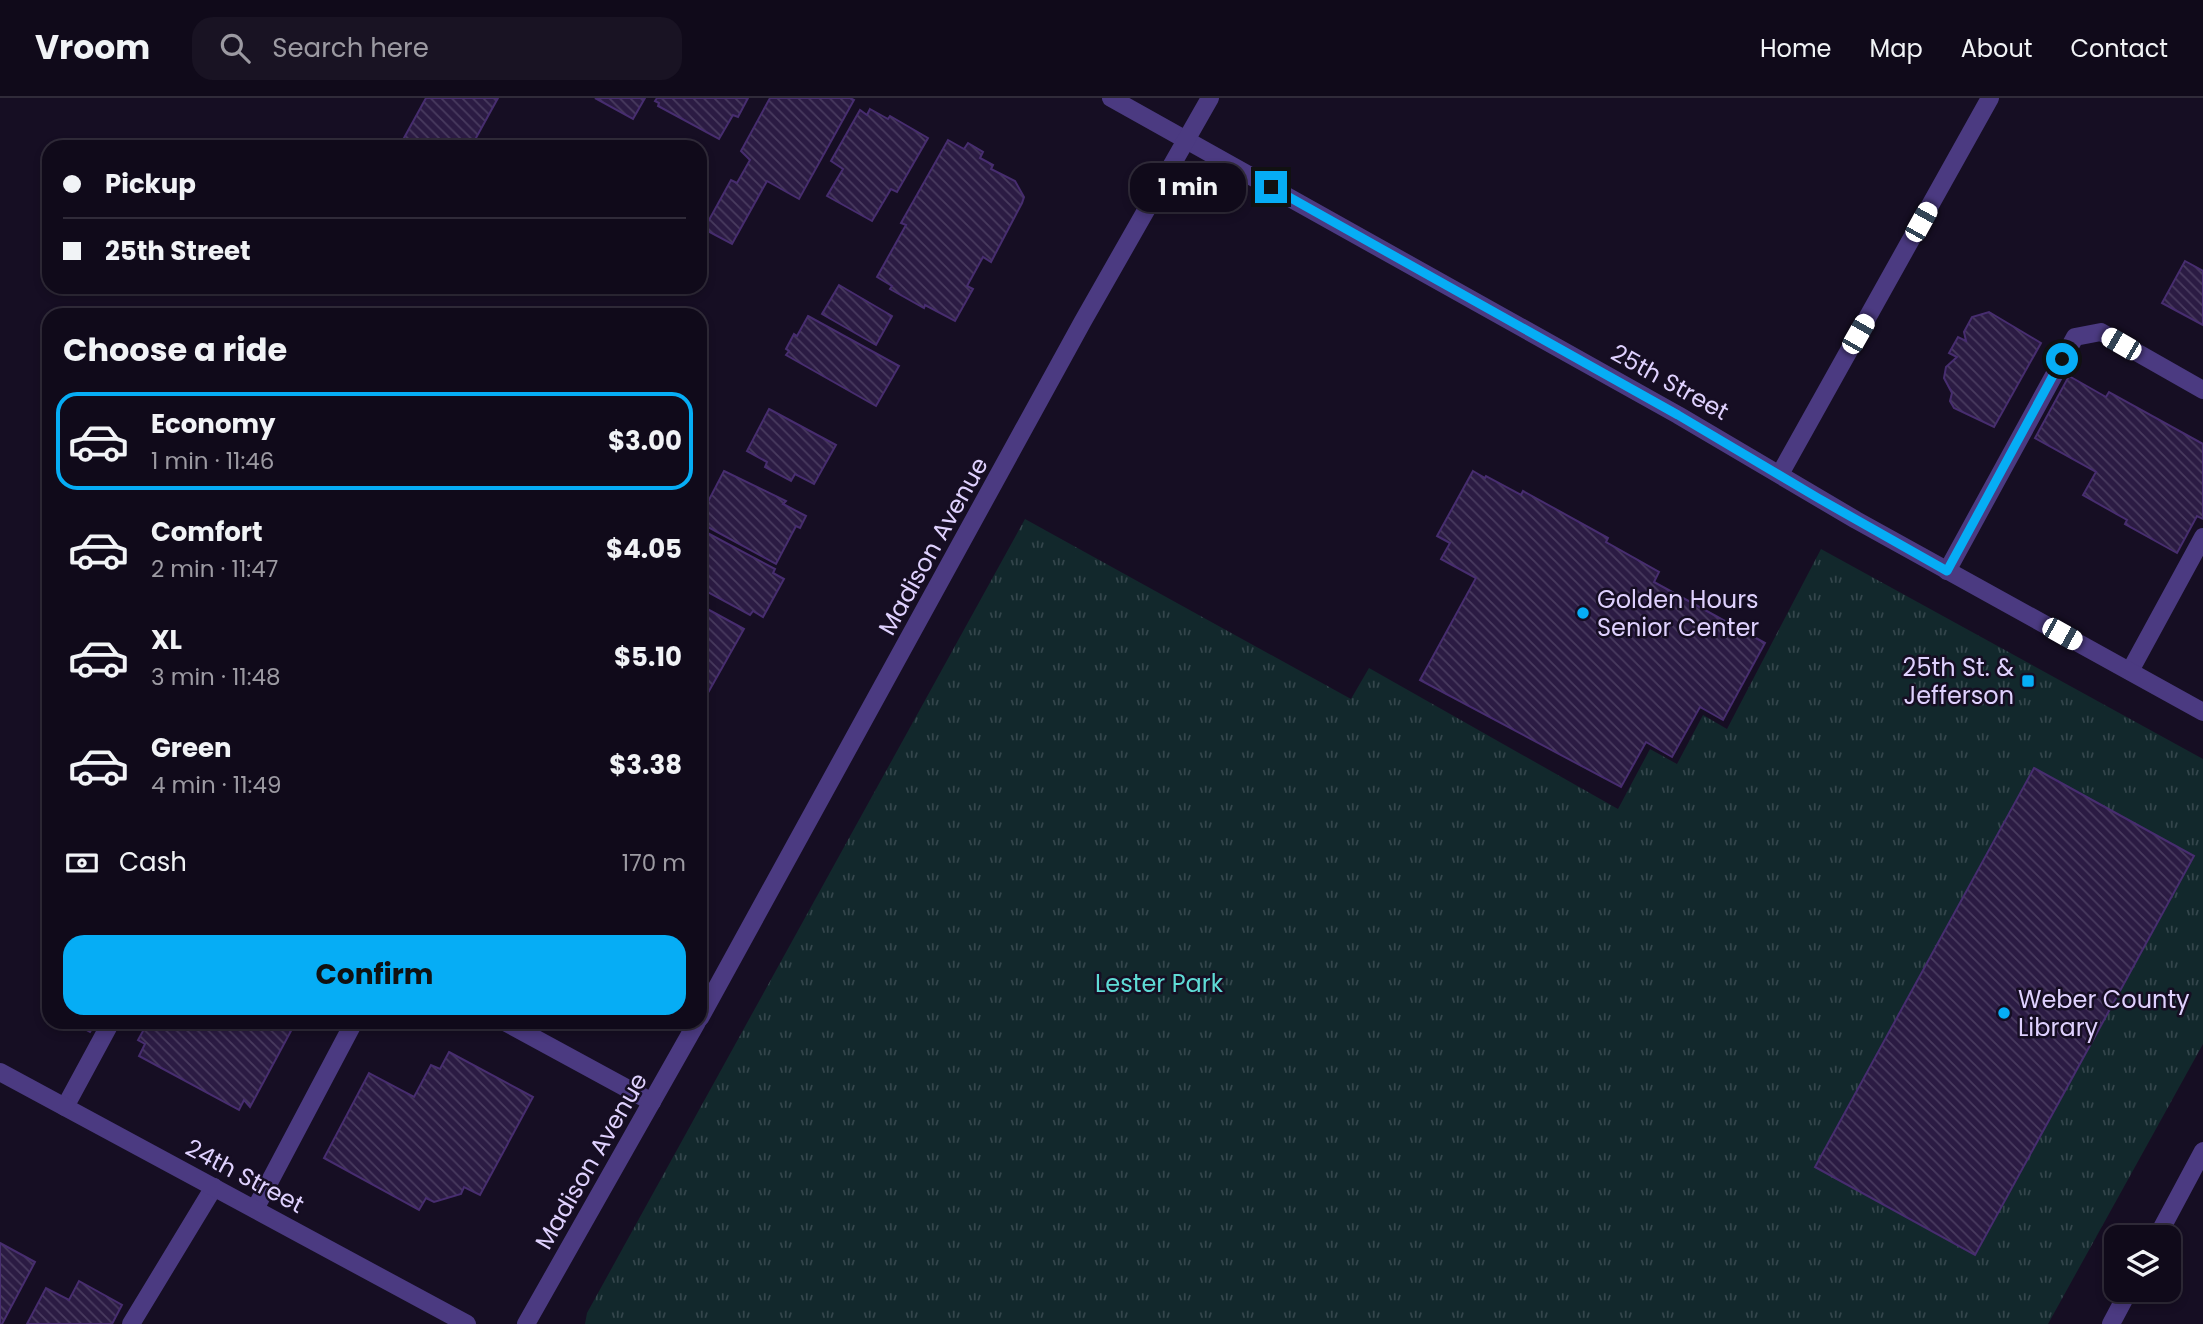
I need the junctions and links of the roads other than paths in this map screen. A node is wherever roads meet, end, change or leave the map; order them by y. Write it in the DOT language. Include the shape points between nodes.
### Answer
graph roads {
  1 [pos="1111,98"];
  2 [pos="1210,98"];
  3 [pos="1990,98"];
  4 [pos="1187,141"];
  5 [pos="2203,390"];
  6 [pos="1780,474"];
  7 [pos="2203,537"];
  8 [pos="1947,571"];
  9 [pos="2130,671"];
  10 [pos="2203,712"];
  11 [pos="707,995"];
  12 [pos="107,1029"];
  13 [pos="350,1029"];
  14 [pos="518,1029"];
  15 [pos="694,1029"];
  16 [pos="0,1072"];
  17 [pos="652,1102"];
  18 [pos="65,1107"];
  19 [pos="2203,1151"];
  20 [pos="214,1187"];
  21 [pos="255,1209"];
  22 [pos="2163,1225"];
  23 [pos="2123,1302"];
  24 [pos="131,1324"];
  25 [pos="467,1324"];
  26 [pos="526,1324"];
  27 [pos="2111,1324"];
  1 -- 4 [label="street, 25th Street"];
  2 -- 4 [label="street, Madison Avenue"];
  3 -- 6 [label="street"];
  4 -- 6 [label="street, 25th Street"];
  4 -- 11 [label="street, Madison Avenue"];
  5 -- 8 [label="street" via="2101,332 2075,337"];
  6 -- 8 [label="street, 25th Street"];
  7 -- 9 [label="street"];
  8 -- 9 [label="street, 25th Street"];
  9 -- 10 [label="street, 25th Street"];
  12 -- 18 [label="street"];
  13 -- 21 [label="street"];
  14 -- 17 [label="street"];
  15 -- 17 [label="street, Madison Avenue"];
  16 -- 18 [label="street, 24th Street"];
  17 -- 26 [label="street, Madison Avenue"];
  18 -- 20 [label="street, 24th Street"];
  19 -- 22 [label="street"];
  20 -- 21 [label="street, 24th Street"];
  20 -- 24 [label="street"];
  21 -- 25 [label="street, 24th Street"];
  23 -- 27 [label="street"];
}
